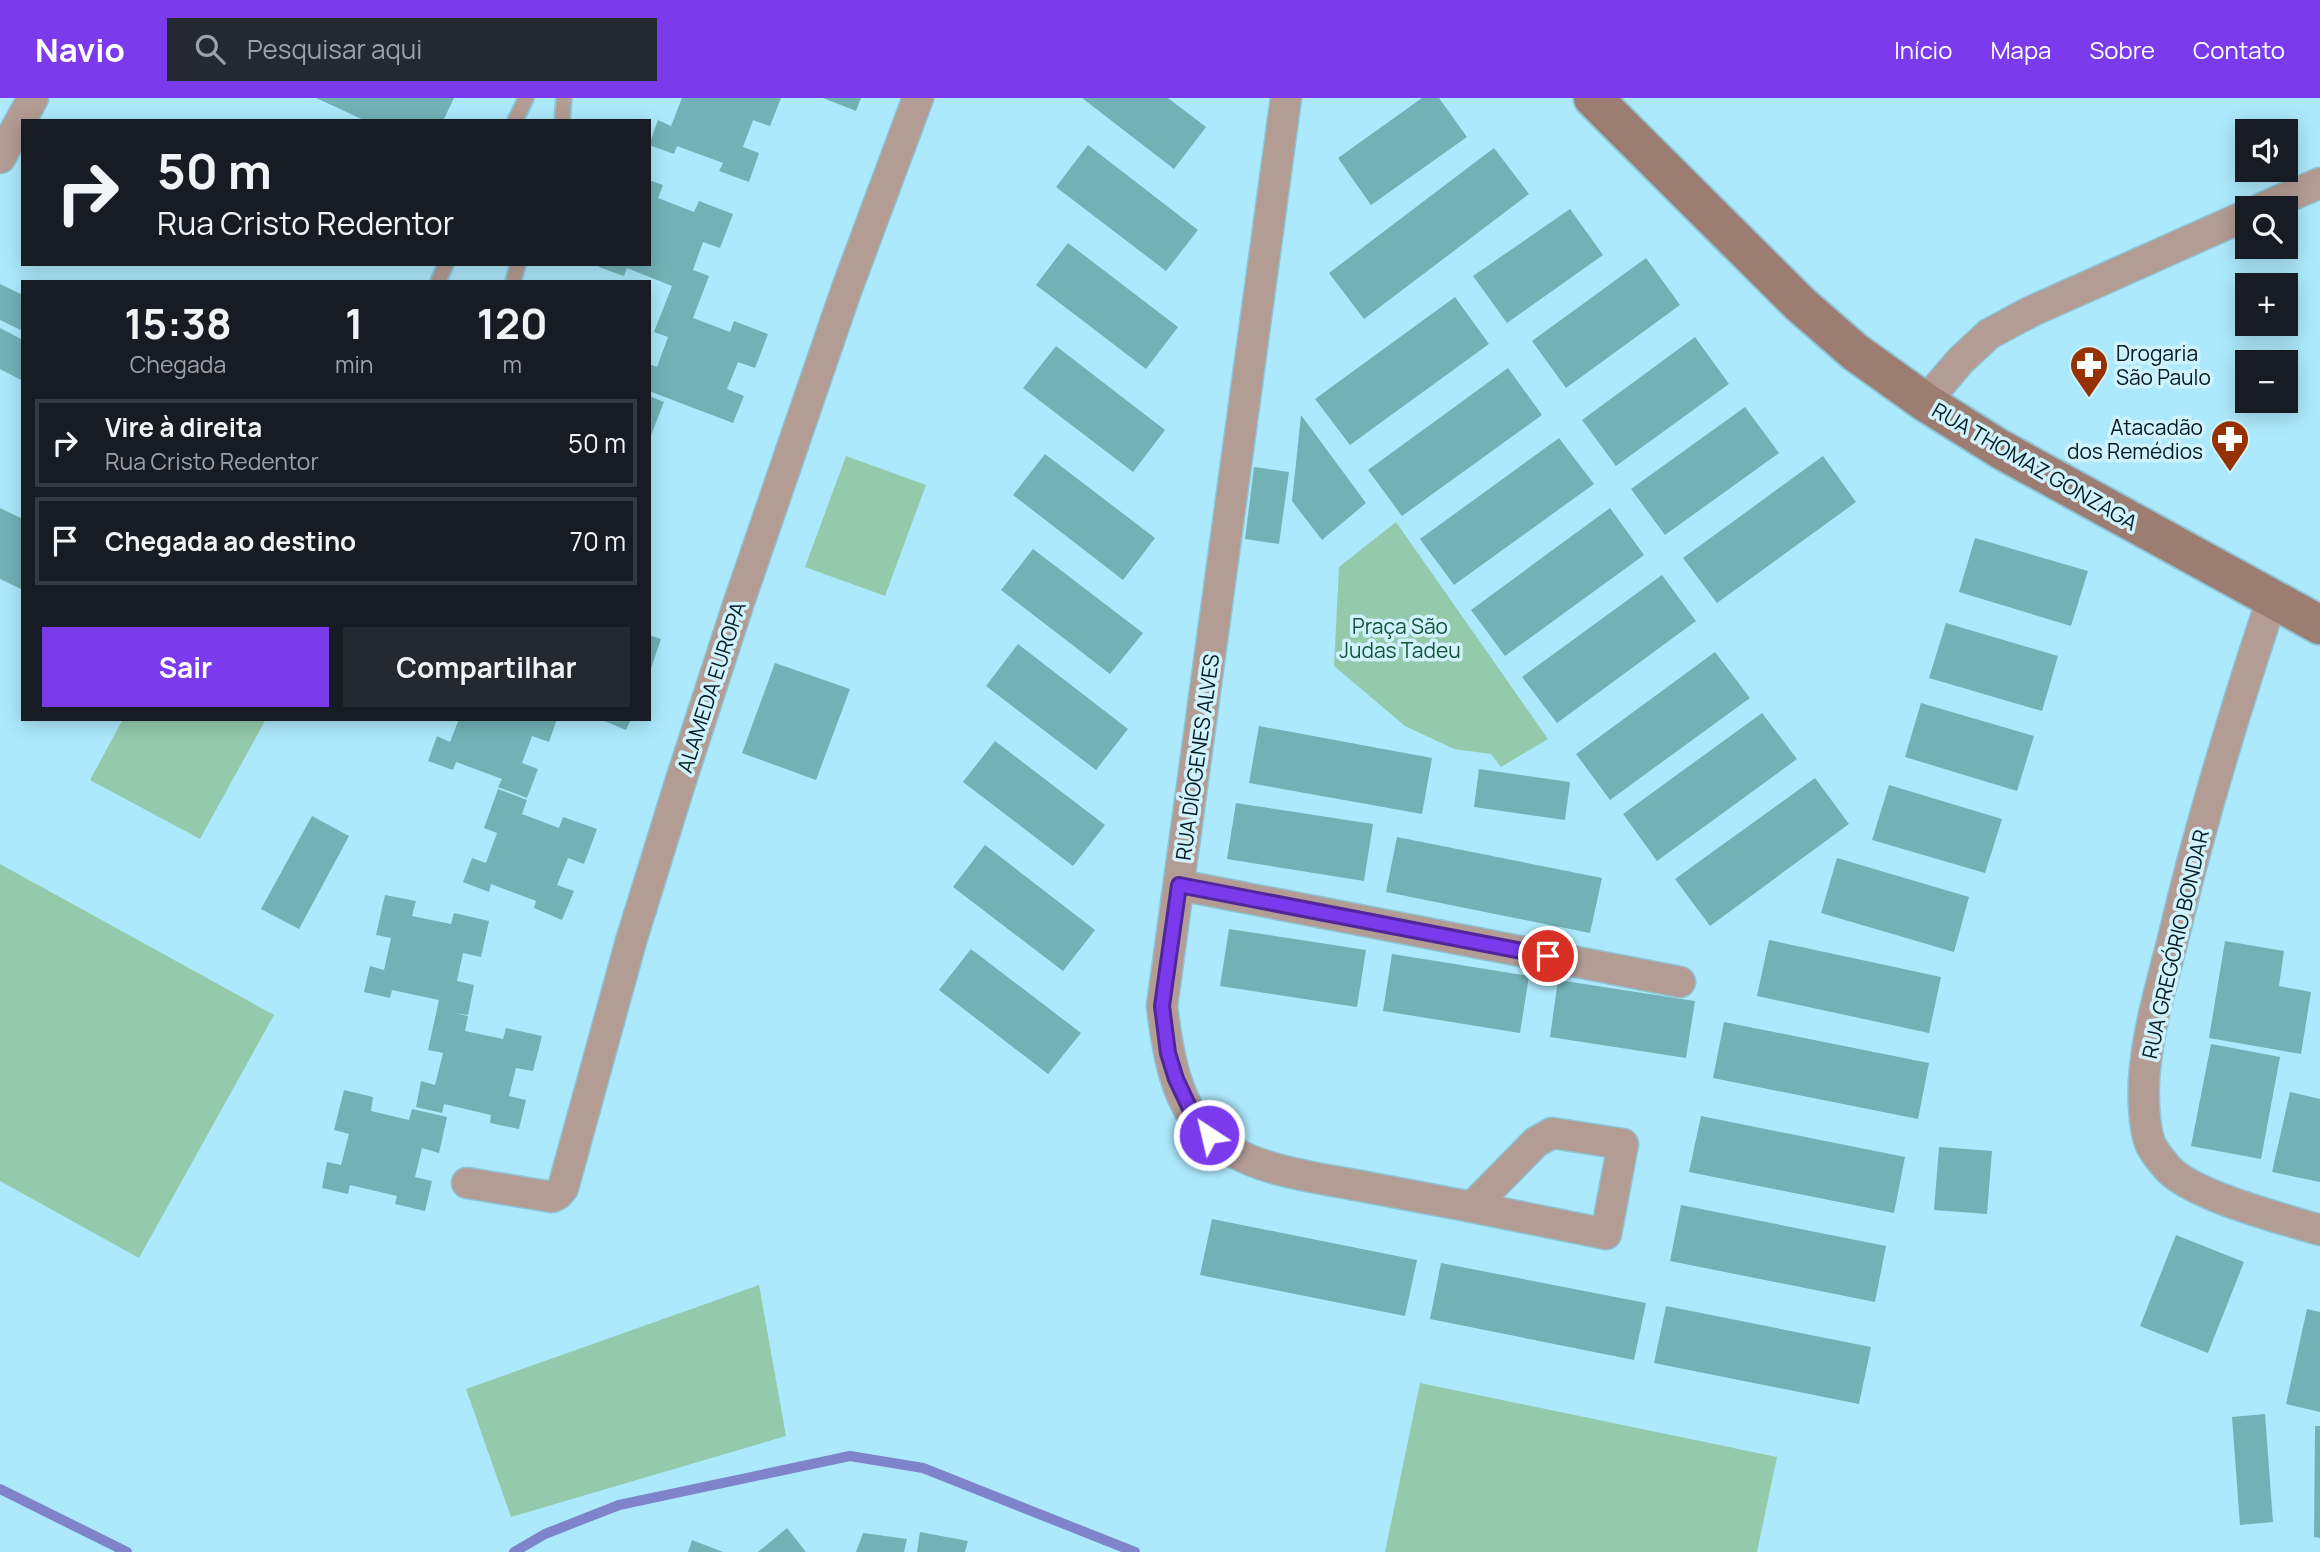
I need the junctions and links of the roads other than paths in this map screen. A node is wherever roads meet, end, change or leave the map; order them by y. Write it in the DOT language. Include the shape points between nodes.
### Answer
graph roads {
  1 [pos="33,98"];
  2 [pos="526,98"];
  3 [pos="564,98"];
  4 [pos="918,98"];
  5 [pos="1286,98"];
  6 [pos="1594,98"];
  7 [pos="21,119"];
  8 [pos="516,119"];
  9 [pos="562,119"];
  10 [pos="21,120"];
  11 [pos="0,158"];
  12 [pos="2320,183"];
  13 [pos="2290,196"];
  14 [pos="2235,220"];
  15 [pos="1925,402"];
  16 [pos="2272,599"];
  17 [pos="2320,625"];
  18 [pos="1179,885"];
  19 [pos="1680,982"];
  20 [pos="467,1183"];
  21 [pos="1472,1207"];
  22 [pos="2320,1230"];
  1 -- 7 [label="street"];
  2 -- 8 [label="lane"];
  3 -- 9 [label="lane"];
  4 -- 20 [label="street, ALAMEDA EUROPA" via="846,291 685,767 563,1188 552,1197"];
  5 -- 18 [label="street, RUA DÍOGENES ALVES"];
  6 -- 15 [label="main road, RUA THOMAZ GONZAGA" via="1800,304"];
  10 -- 11 [label="street"];
  12 -- 13 [label="street"];
  14 -- 15 [label="street" via="1989,334"];
  15 -- 16 [label="main road, RUA THOMAZ GONZAGA" via="2000,449"];
  16 -- 17 [label="main road, RUA THOMAZ GONZAGA"];
  16 -- 22 [label="street, RUA GREGÓRIO BONDAR" via="2187,882 2149,1038 2145,1114 2150,1143 2167,1169 2231,1202"];
  18 -- 19 [label="street"];
  18 -- 21 [label="street, RUA DÍOGENES ALVES" via="1162,1006 1176,1079 1209,1135 1269,1167"];
  21 -- 21 [label="street, RUA DÍOGENES ALVES" via="1606,1234 1623,1144 1552,1133 1536,1142"];
}
